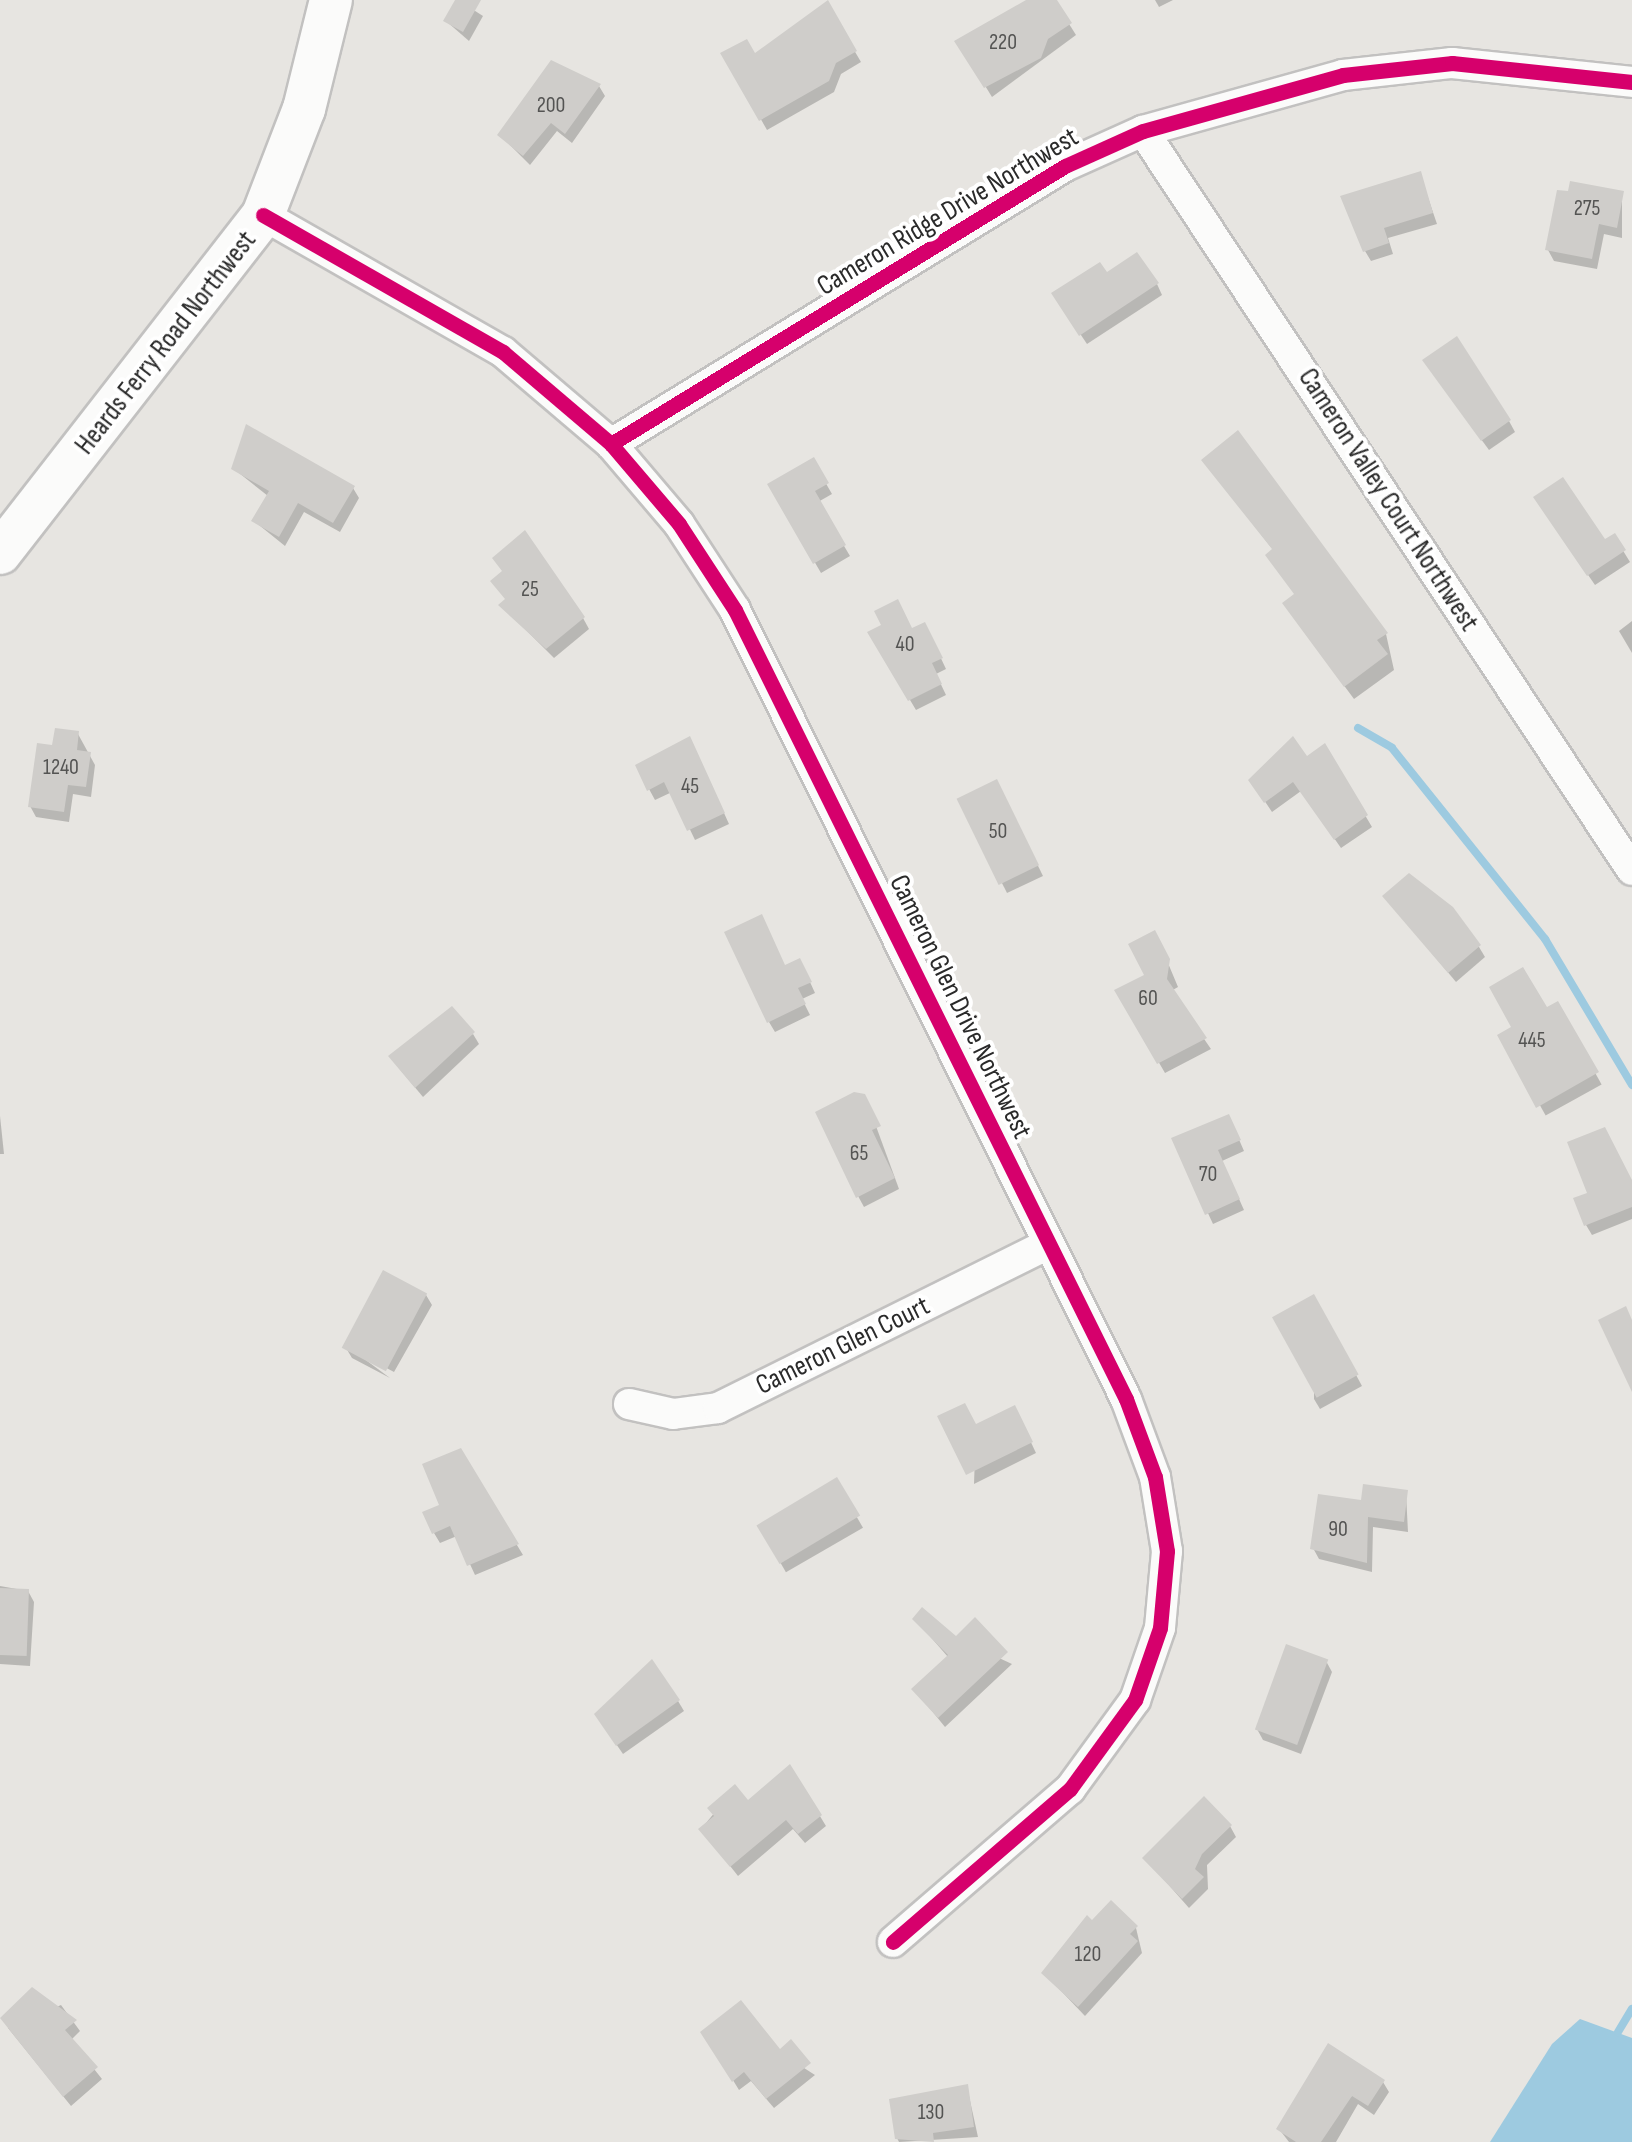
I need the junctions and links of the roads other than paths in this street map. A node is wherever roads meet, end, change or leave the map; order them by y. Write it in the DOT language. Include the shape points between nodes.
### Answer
graph roads {
  1 [pos="331,0"];
  2 [pos="1632,82"];
  3 [pos="1143,131"];
  4 [pos="263,214"];
  5 [pos="611,444"];
  6 [pos="0,553"];
  7 [pos="1632,870"];
  8 [pos="1049,1244"];
  9 [pos="629,1404"];
  10 [pos="893,1942"];
  1 -- 4 [label="street, Heards Ferry Road Northwest" via="304,109"];
  2 -- 3 [label="street, Cameron Ridge Drive Northwest" via="1452,63 1343,75"];
  3 -- 5 [label="street, Cameron Ridge Drive Northwest" via="1065,166"];
  3 -- 7 [label="street, Cameron Valley Court Northwest"];
  4 -- 5 [label="street, Cameron Glen Drive Northwest" via="502,352"];
  4 -- 6 [label="street, Heards Ferry Road Northwest"];
  5 -- 8 [label="street, Cameron Glen Drive Northwest" via="735,610"];
  8 -- 9 [label="street, Cameron Glen Court" via="718,1408 673,1414"];
  8 -- 10 [label="street, Cameron Glen Drive Northwest" via="1155,1478 1167,1551 1160,1628 1134,1700 1093,1764"];
}
